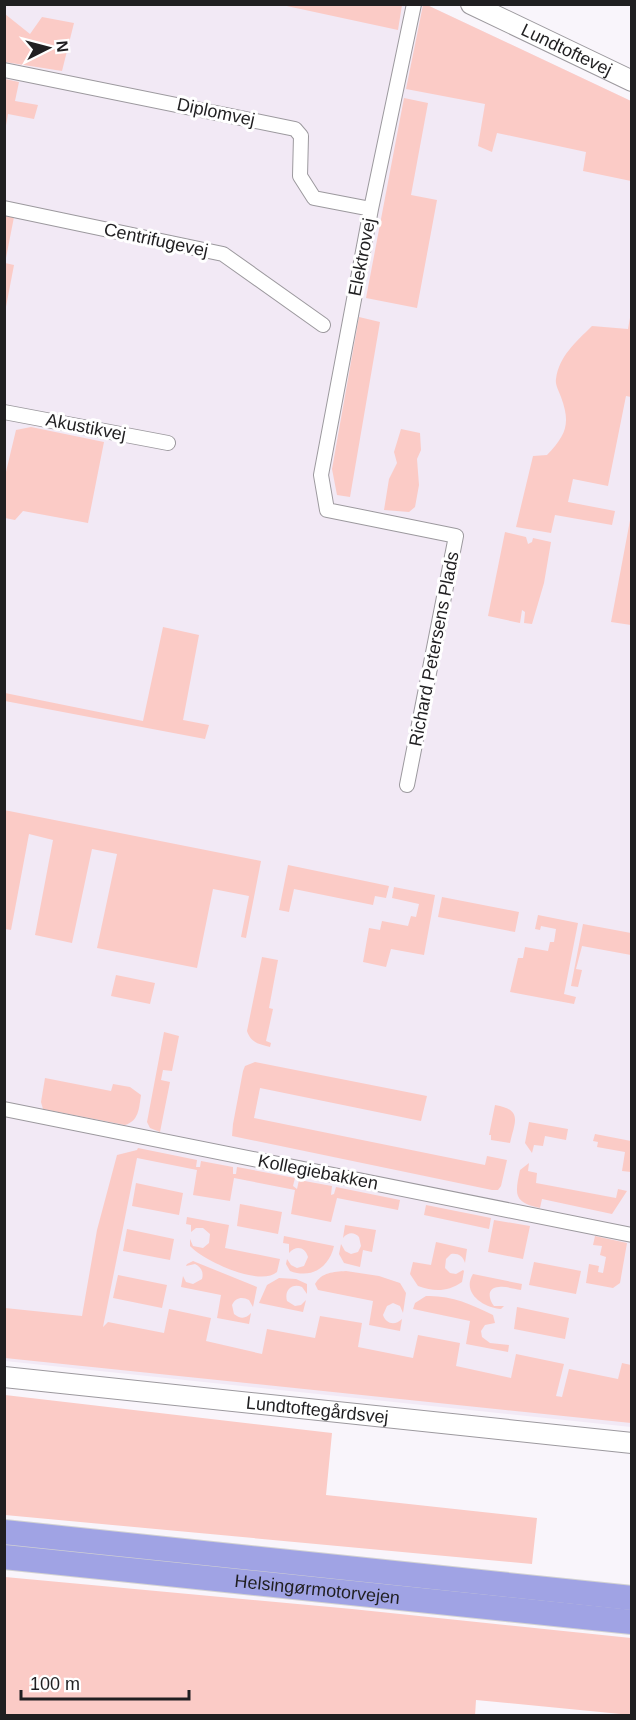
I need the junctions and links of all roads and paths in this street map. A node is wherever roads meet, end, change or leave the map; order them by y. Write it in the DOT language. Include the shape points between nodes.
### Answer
graph roads {
  1 [pos="414,4"];
  2 [pos="471,4"];
  3 [pos="4,70"];
  4 [pos="632,81"];
  5 [pos="4,208"];
  6 [pos="371,209"];
  7 [pos="323,325"];
  8 [pos="4,412"];
  9 [pos="168,443"];
  10 [pos="327,510"];
  11 [pos="407,784"];
  12 [pos="4,1109"];
  13 [pos="632,1235"];
  14 [pos="4,1377"];
  15 [pos="632,1443"];
  16 [pos="4,1532"];
  17 [pos="4,1557"];
  18 [pos="632,1598"];
  19 [pos="632,1623"];
  1 -- 6 [label="street, Elektrovej"];
  2 -- 4 [label="street, Lundtoftevej"];
  3 -- 6 [label="street, Diplomvej" via="296,129 301,136 300,176 314,198"];
  5 -- 7 [label="street, Centrifugevej" via="223,254"];
  6 -- 10 [label="street, Elektrovej" via="321,474"];
  8 -- 9 [label="street, Akustikvej"];
  10 -- 11 [label="street, Richard Petersens Plads" via="456,536"];
  12 -- 13 [label="street, Kollegiebakken"];
  14 -- 15 [label="street, Lundtoftegårdsvej"];
  16 -- 18 [label="highway, Helsingørmotorvejen"];
  17 -- 19 [label="highway, Helsingørmotorvejen"];
}
